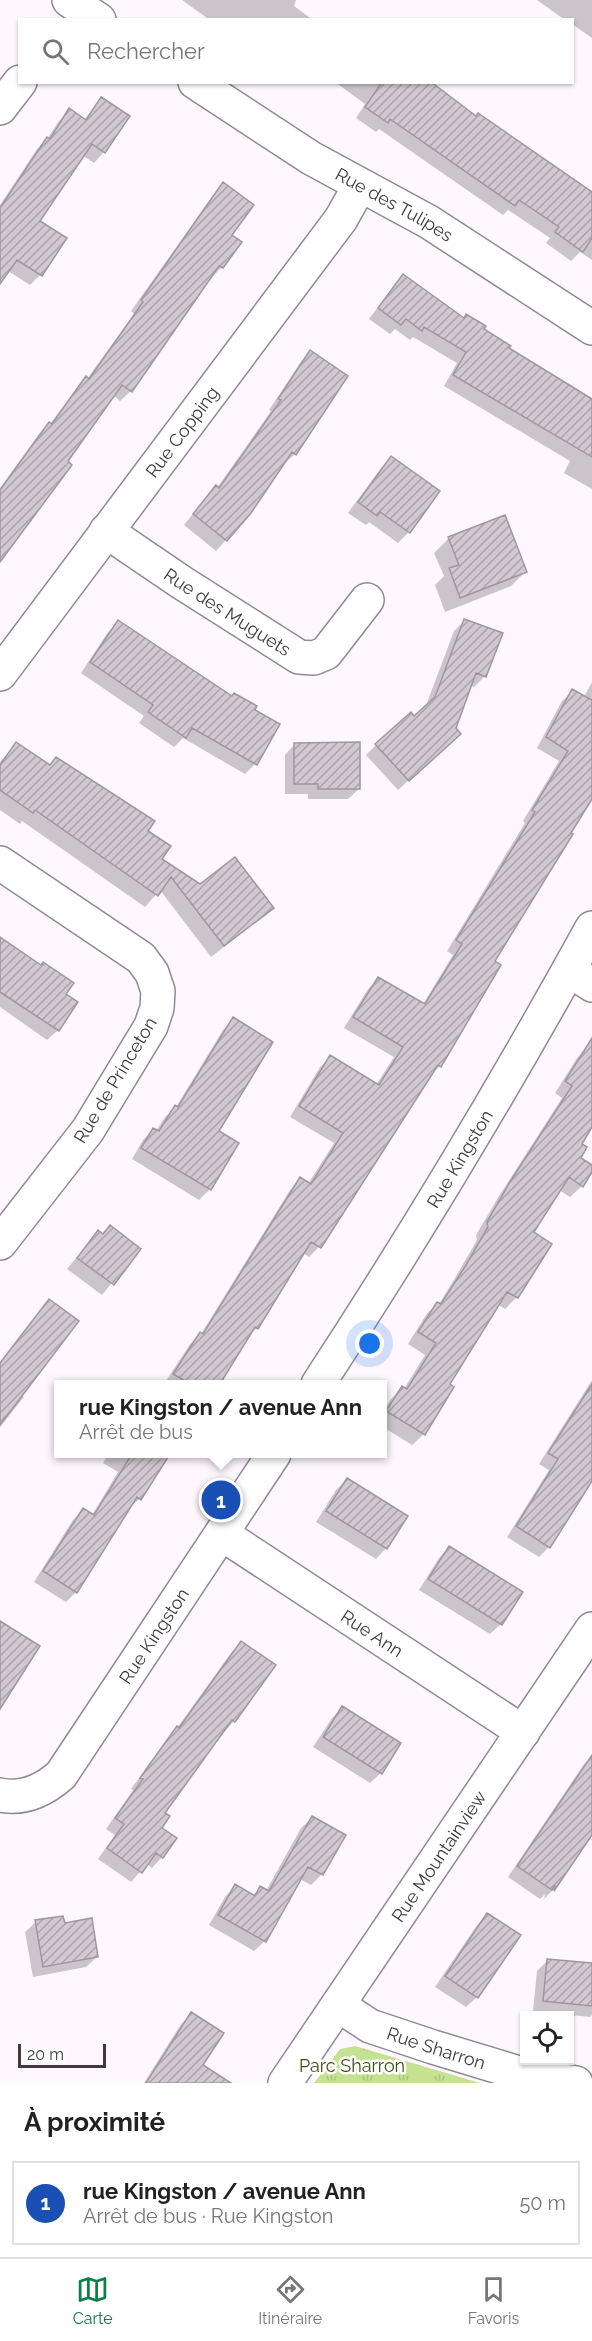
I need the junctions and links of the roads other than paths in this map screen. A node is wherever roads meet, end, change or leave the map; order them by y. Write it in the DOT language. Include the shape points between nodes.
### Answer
graph roads {
  1 [pos="18,84"];
  2 [pos="198,84"];
  3 [pos="0,108"];
  4 [pos="360,185"];
  5 [pos="592,328"];
  6 [pos="106,531"];
  7 [pos="368,600"];
  8 [pos="0,674"];
  9 [pos="0,863"];
  10 [pos="592,928"];
  11 [pos="580,978"];
  12 [pos="0,1243"];
  13 [pos="321,1380"];
  14 [pos="271,1458"];
  15 [pos="222,1534"];
  16 [pos="592,1629"];
  17 [pos="523,1732"];
  18 [pos="7,1796"];
  19 [pos="338,2006"];
  20 [pos="285,2083"];
  21 [pos="576,2083"];
  1 -- 3 [label="street"];
  2 -- 4 [label="street, Rue des Tulipes" via="311,158"];
  4 -- 5 [label="street, Rue des Tulipes" via="429,222"];
  4 -- 6 [label="street, Rue Copping" via="341,219"];
  6 -- 7 [label="street, Rue des Muguets" via="299,657 314,658 326,653"];
  6 -- 8 [label="street, Rue Copping"];
  9 -- 12 [label="street, Rue de Princeton" via="141,958 152,973 159,1000 151,1026 88,1130"];
  10 -- 11 [label="street, Rue Kingston"];
  11 -- 13 [label="street, Rue Kingston" via="543,1017 374,1300"];
  14 -- 15 [label="street, Rue Kingston"];
  15 -- 17 [label="street, Rue Ann"];
  15 -- 18 [label="street, Rue Kingston" via="62,1775 35,1792"];
  16 -- 17 [label="street, Rue Mountainview"];
  17 -- 19 [label="street, Rue Mountainview"];
  19 -- 20 [label="street, Rue Mountainview"];
  19 -- 21 [label="street, Rue Sharron" via="370,2026 433,2048 522,2074"];
}
